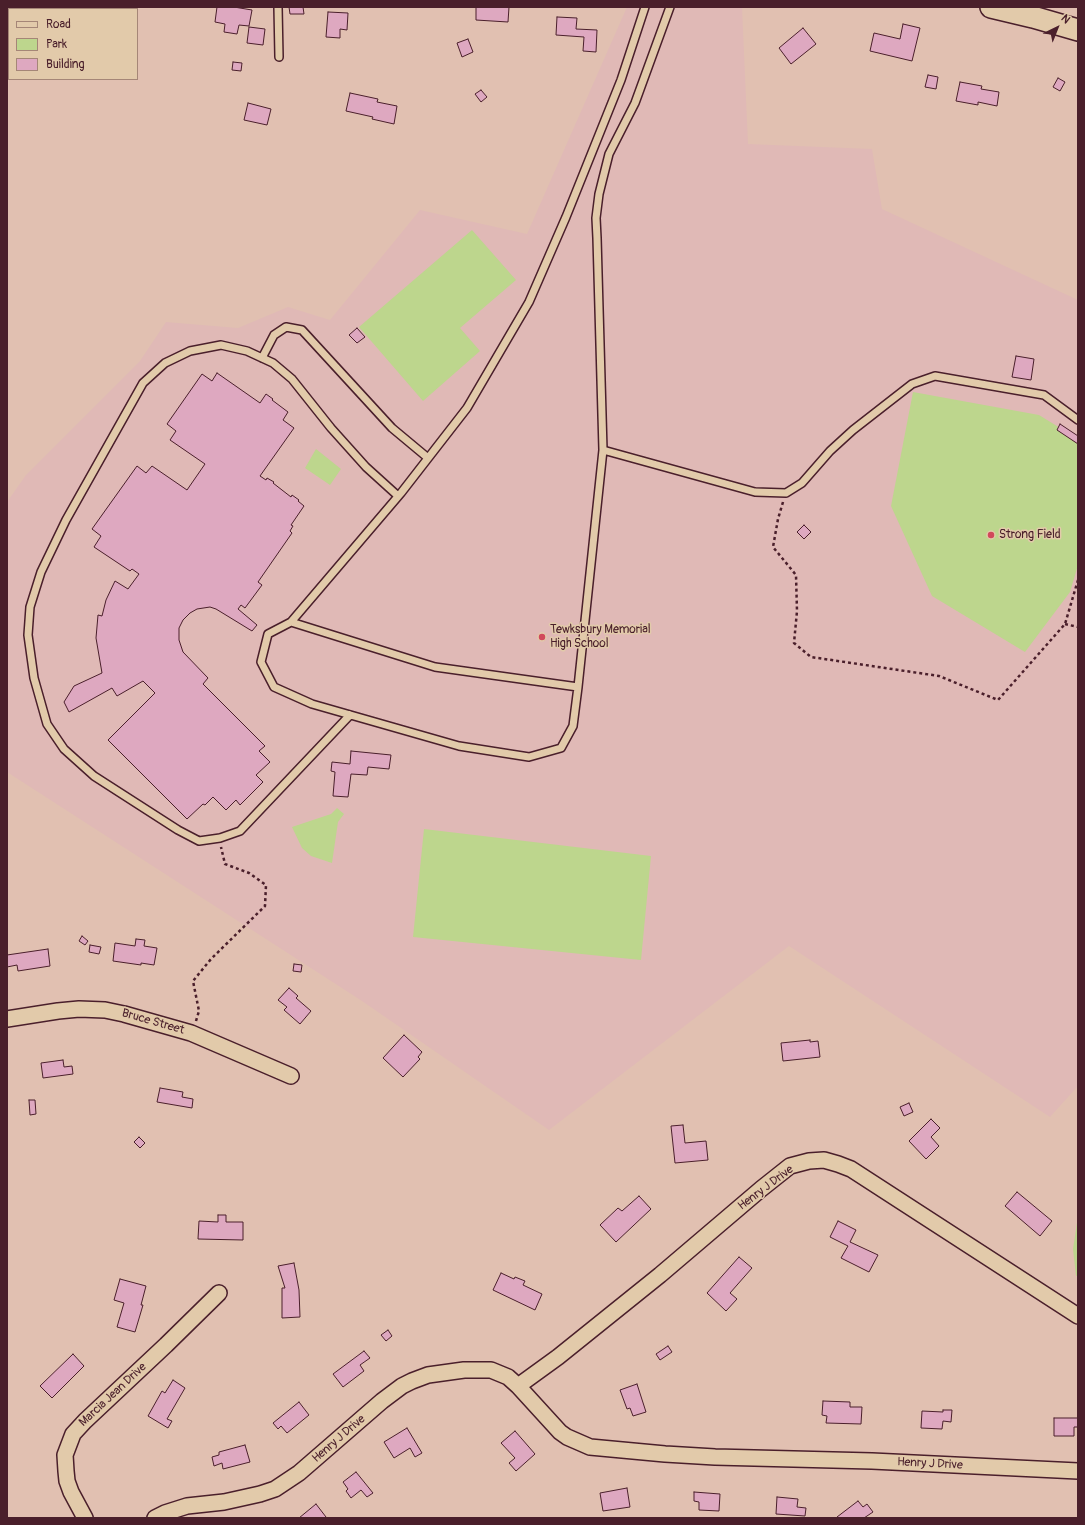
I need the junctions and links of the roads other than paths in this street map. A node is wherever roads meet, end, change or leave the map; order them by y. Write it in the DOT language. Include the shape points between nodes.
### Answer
graph roads {
  1 [pos="278,7"];
  2 [pos="646,7"];
  3 [pos="670,7"];
  4 [pos="991,7"];
  5 [pos="1078,30"];
  6 [pos="279,57"];
  7 [pos="262,358"];
  8 [pos="1078,420"];
  9 [pos="602,450"];
  10 [pos="428,458"];
  11 [pos="398,496"];
  12 [pos="291,622"];
  13 [pos="578,687"];
  14 [pos="350,715"];
  15 [pos="7,1019"];
  16 [pos="291,1076"];
  17 [pos="219,1293"];
  18 [pos="1078,1316"];
  19 [pos="518,1386"];
  20 [pos="1078,1471"];
  21 [pos="85,1518"];
  22 [pos="155,1518"];
  1 -- 6 [label="lane"];
  2 -- 10 [label="lane" via="621,80 529,302 467,408"];
  3 -- 9 [label="lane" via="635,102 609,154 599,194 596,218"];
  4 -- 5 [label="main road"];
  7 -- 10 [label="lane" via="274,335 286,327 302,330 392,428"];
  7 -- 11 [label="lane" via="273,363 292,379 366,467"];
  7 -- 14 [label="lane" via="247,351 221,345 190,350 165,363 143,383 66,520 41,572 30,607 28,635 34,678 47,724 64,749 94,776 178,830 199,840 220,838 240,831"];
  8 -- 9 [label="lane" via="1044,395 935,376 912,384 853,430 830,451 802,483 786,493 754,492"];
  9 -- 13 [label="lane"];
  10 -- 11 [label="lane"];
  11 -- 12 [label="lane"];
  12 -- 13 [label="lane" via="435,666"];
  12 -- 14 [label="lane" via="268,634 261,662 274,687 312,704"];
  13 -- 14 [label="lane" via="573,726 561,748 528,757 459,746"];
  15 -- 16 [label="street, Bruce Street" via="92,1009 131,1015 191,1033"];
  17 -- 21 [label="street, Marcia Jean Drive" via="73,1434 65,1455 67,1481"];
  18 -- 19 [label="street, Henry J Drive" via="851,1169 824,1160 809,1161 790,1166 766,1184 660,1275"];
  19 -- 20 [label="street, Henry J Drive" via="560,1432 581,1444 603,1449 708,1456"];
  19 -- 22 [label="street, Henry J Drive" via="502,1374 483,1369 454,1370 419,1378 402,1386 382,1401 292,1479 275,1489 224,1502 170,1510"];
}
